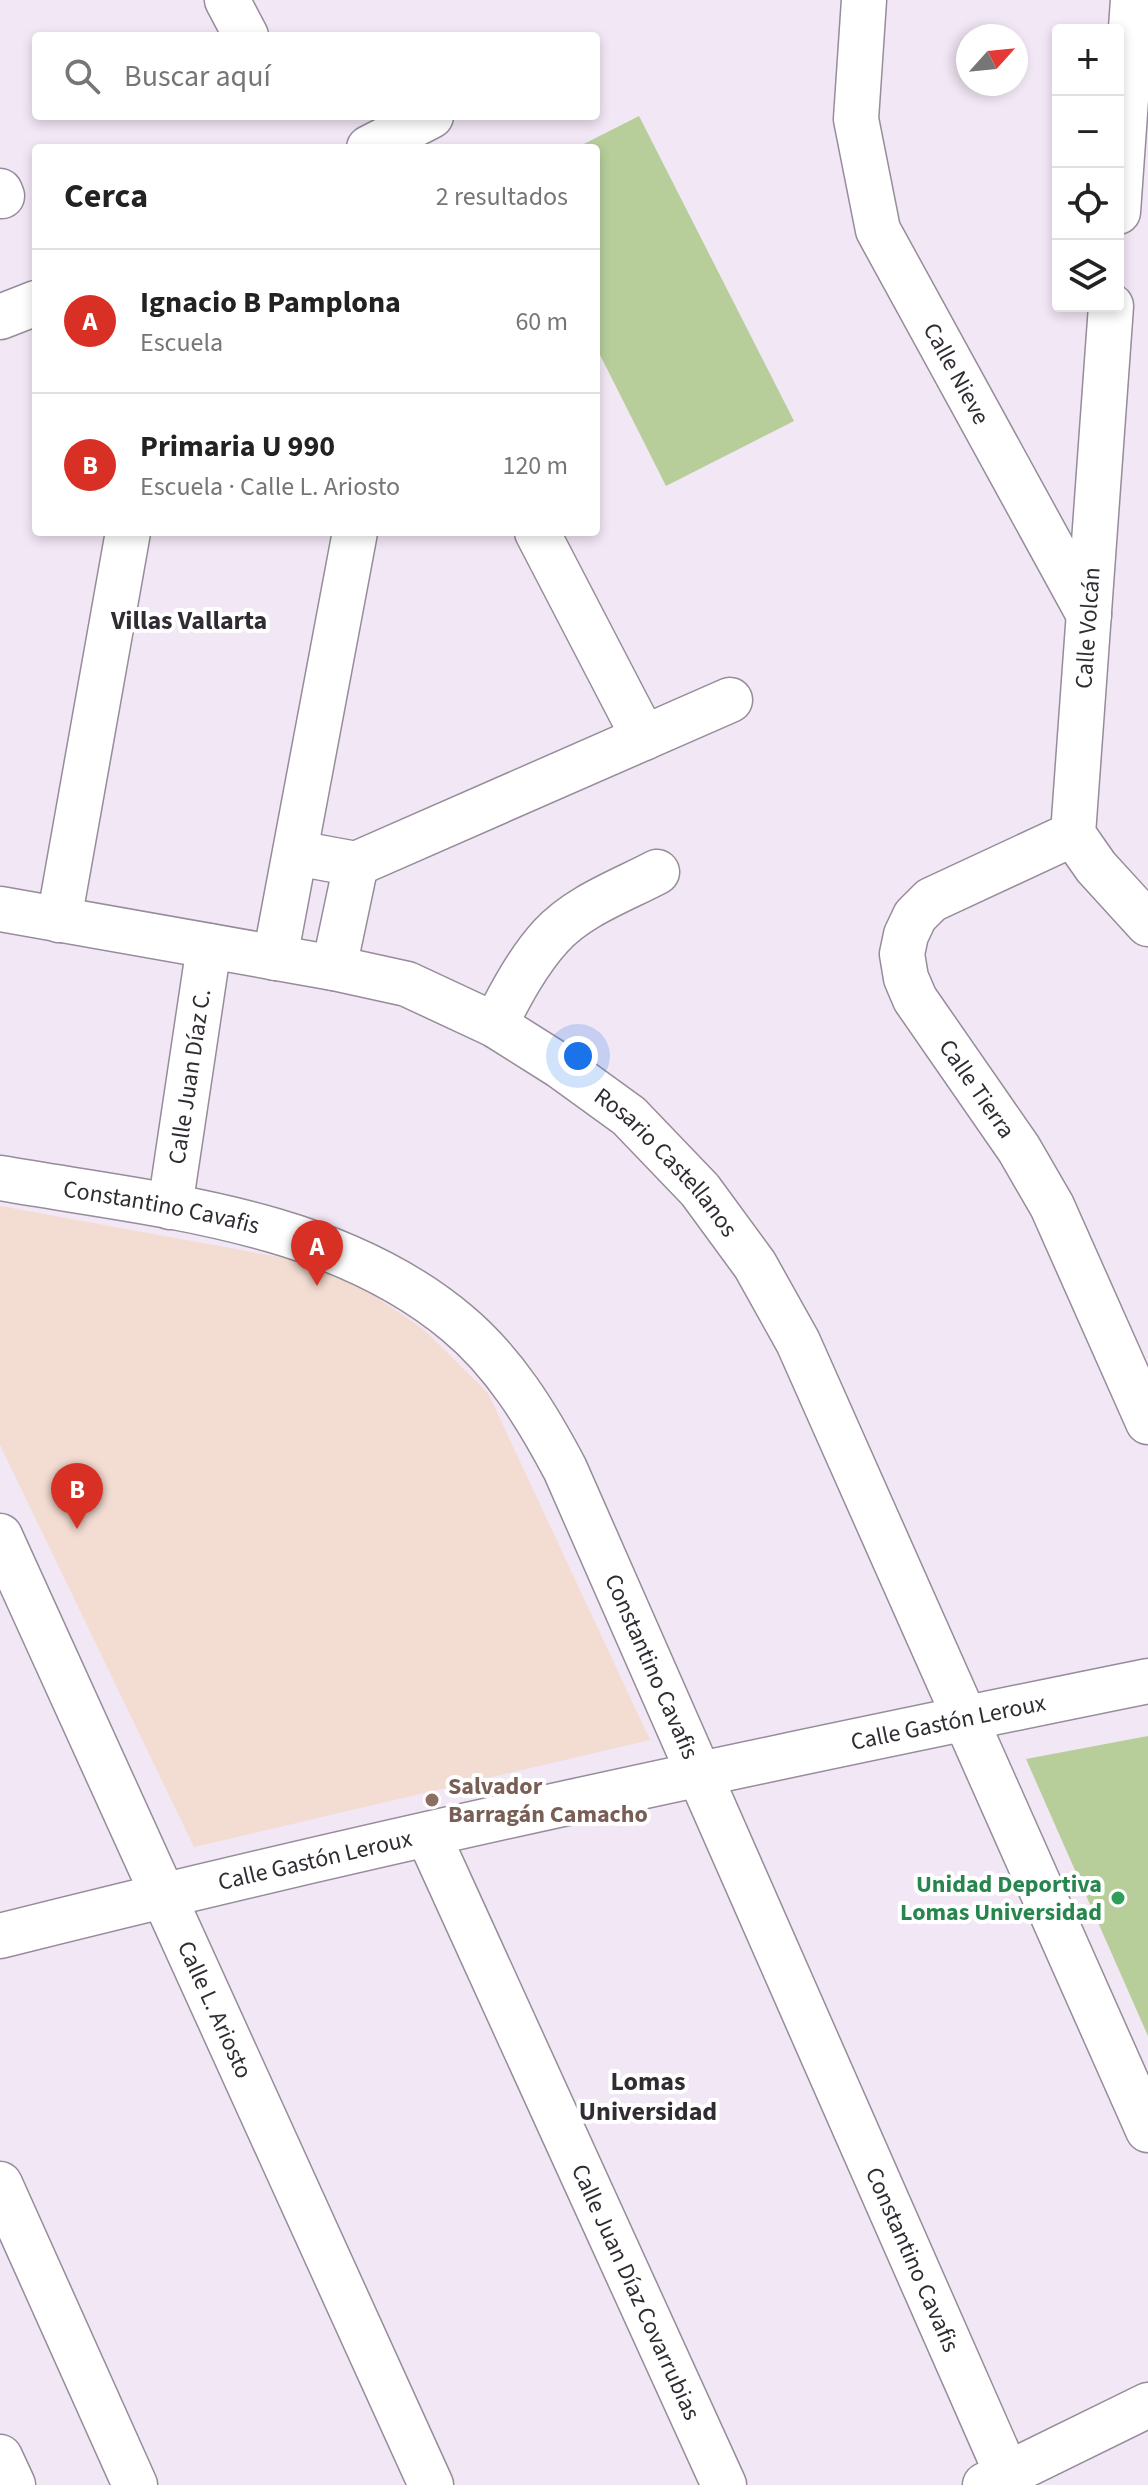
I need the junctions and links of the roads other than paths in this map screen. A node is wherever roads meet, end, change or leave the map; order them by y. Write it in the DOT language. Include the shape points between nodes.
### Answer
graph roads {
  1 [pos="227,0"];
  2 [pos="1133,0"];
  3 [pos="860,8"];
  4 [pos="244,32"];
  5 [pos="423,120"];
  6 [pos="377,144"];
  7 [pos="1121,168"];
  8 [pos="32,305"];
  9 [pos="1111,312"];
  10 [pos="0,317"];
  11 [pos="127,536"];
  12 [pos="354,536"];
  13 [pos="539,536"];
  14 [pos="1089,615"];
  15 [pos="730,700"];
  16 [pos="644,738"];
  17 [pos="1073,834"];
  18 [pos="296,853"];
  19 [pos="356,864"];
  20 [pos="657,872"];
  21 [pos="0,909"];
  22 [pos="59,920"];
  23 [pos="1148,924"];
  24 [pos="209,946"];
  25 [pos="275,958"];
  26 [pos="334,968"];
  27 [pos="495,1025"];
  28 [pos="0,1178"];
  29 [pos="170,1207"];
  30 [pos="1148,1422"];
  31 [pos="0,1536"];
  32 [pos="1148,1681"];
  33 [pos="965,1718"];
  34 [pos="699,1773"];
  35 [pos="428,1835"];
  36 [pos="163,1895"];
  37 [pos="0,1936"];
  38 [pos="1148,2130"];
  39 [pos="0,2184"];
  40 [pos="1148,2405"];
  41 [pos="0,2457"];
  42 [pos="996,2480"];
  43 [pos="13,2485"];
  44 [pos="135,2485"];
  45 [pos="431,2485"];
  46 [pos="724,2485"];
  1 -- 4 [label="street"];
  2 -- 7 [label="street"];
  3 -- 14 [label="street, Calle Nieve" via="856,119 878,230"];
  5 -- 6 [label="street"];
  8 -- 10 [label="street"];
  9 -- 14 [label="street, Calle Volcán"];
  11 -- 22 [label="street"];
  12 -- 18 [label="street"];
  13 -- 16 [label="street"];
  14 -- 17 [label="street, Calle Volcán"];
  15 -- 16 [label="street"];
  16 -- 19 [label="street"];
  17 -- 23 [label="street"];
  17 -- 30 [label="street, Calle Tierra" via="931,900 915,916 902,954 915,999 1052,1206"];
  18 -- 19 [label="street"];
  18 -- 25 [label="street"];
  19 -- 26 [label="street"];
  20 -- 27 [label="street" via="575,916 551,935"];
  21 -- 22 [label="street, Rosario Castellanos"];
  22 -- 24 [label="street, Rosario Castellanos"];
  24 -- 25 [label="street, Rosario Castellanos"];
  24 -- 29 [label="street, Calle Juan Díaz C."];
  25 -- 26 [label="street, Rosario Castellanos"];
  26 -- 27 [label="street, Rosario Castellanos" via="407,984"];
  27 -- 33 [label="street, Rosario Castellanos" via="629,1116 700,1190 755,1265 798,1342"];
  28 -- 29 [label="street, Constantino Cavafis"];
  29 -- 34 [label="street, Constantino Cavafis" via="281,1233 335,1251 397,1281 458,1324 506,1375 565,1469"];
  31 -- 36 [label="street, Calle L. Ariosto"];
  32 -- 33 [label="street, Calle Gastón Leroux"];
  33 -- 34 [label="street, Calle Gastón Leroux"];
  33 -- 38 [label="street, Rosario Castellanos"];
  34 -- 35 [label="street, Calle Gastón Leroux"];
  34 -- 42 [label="street, Constantino Cavafis"];
  35 -- 36 [label="street, Calle Gastón Leroux"];
  35 -- 46 [label="street, Calle Juan Díaz Covarrubias"];
  36 -- 37 [label="street, Calle Gastón Leroux"];
  36 -- 45 [label="street, Calle L. Ariosto"];
  39 -- 44 [label="street"];
  40 -- 42 [label="street"];
  41 -- 43 [label="street"];
}
